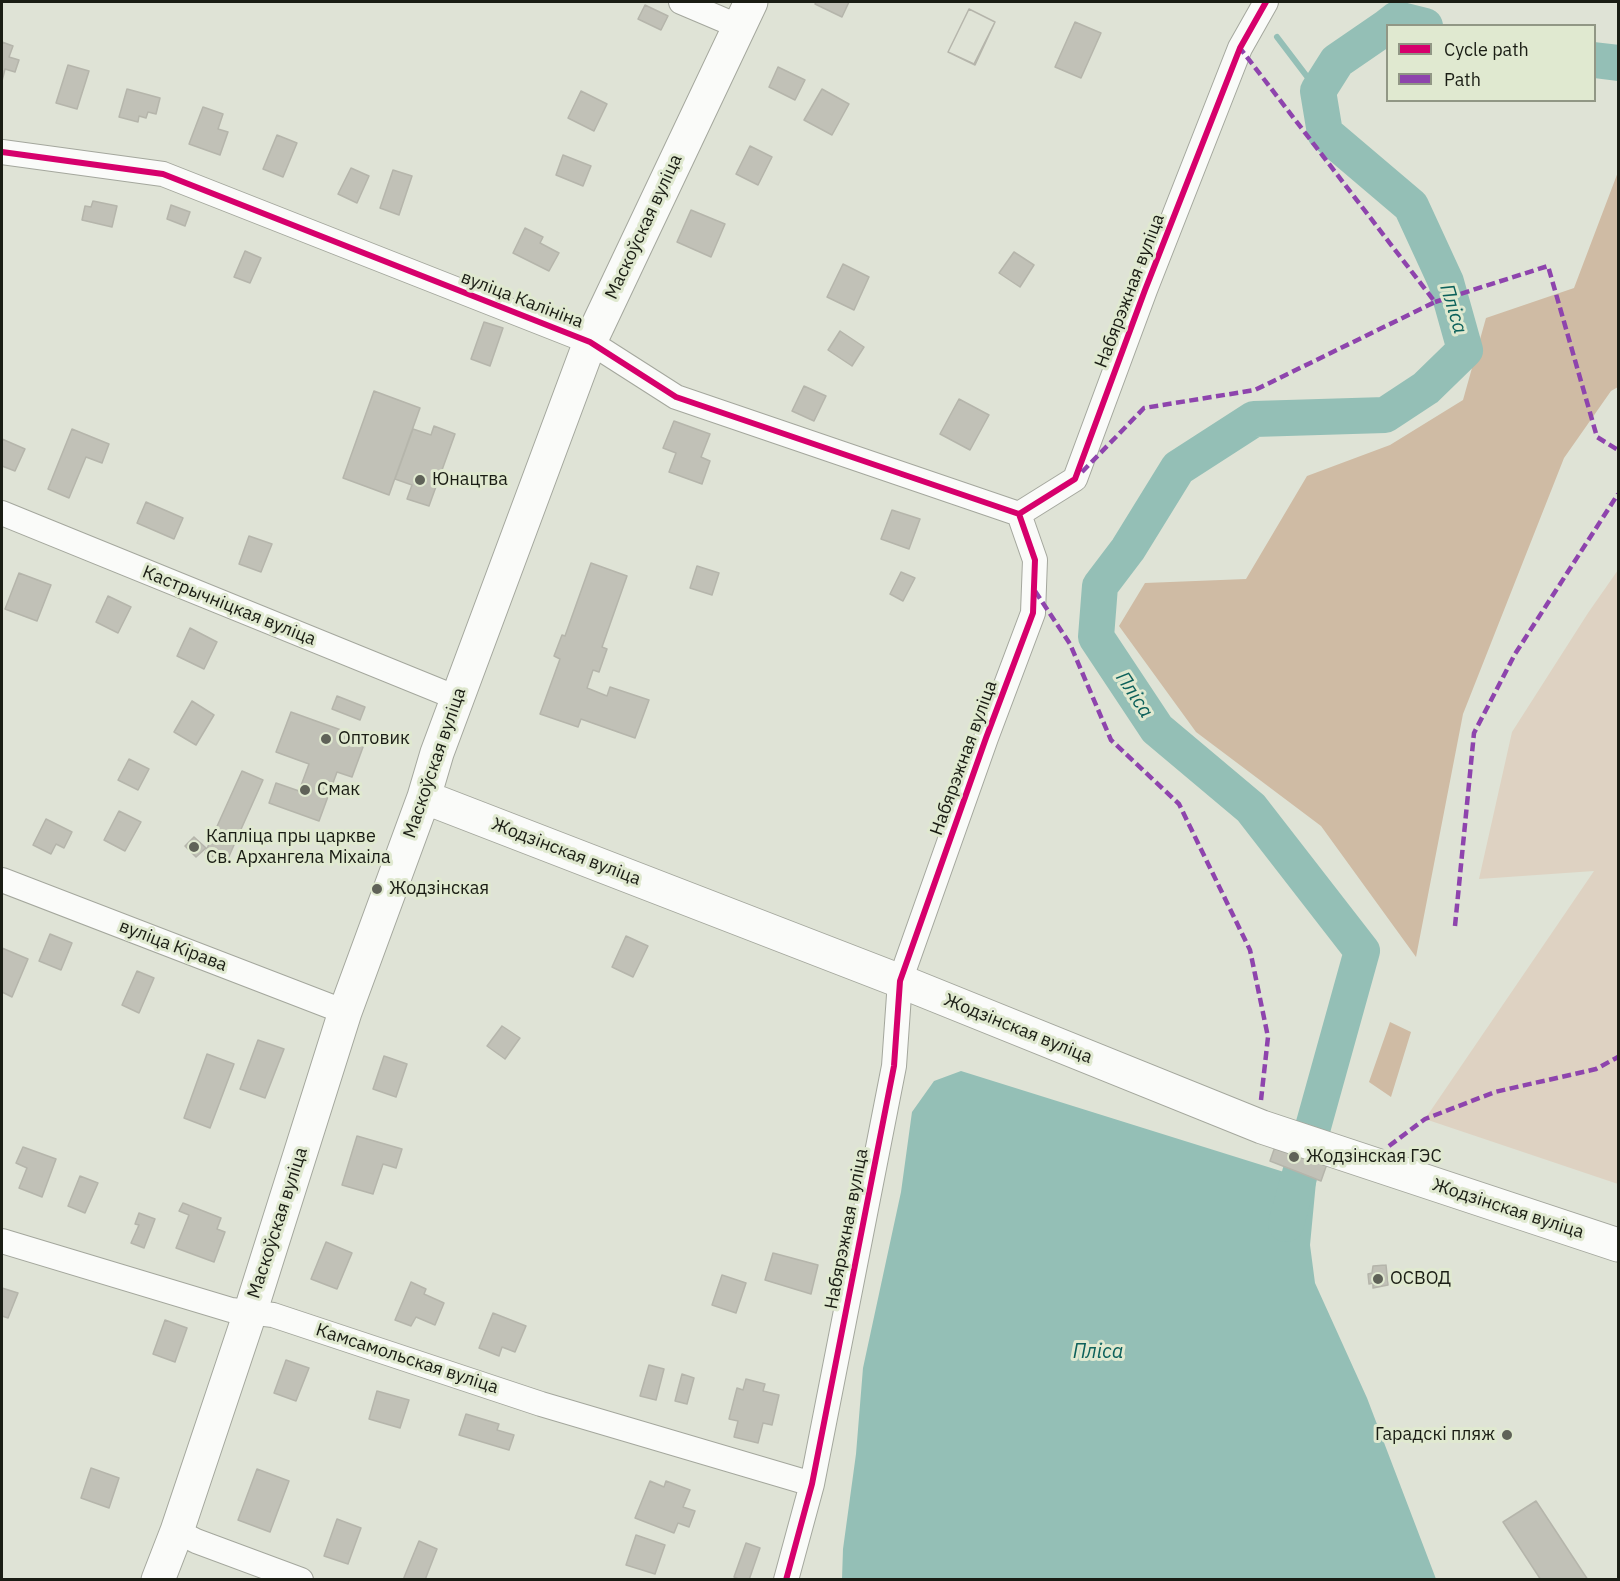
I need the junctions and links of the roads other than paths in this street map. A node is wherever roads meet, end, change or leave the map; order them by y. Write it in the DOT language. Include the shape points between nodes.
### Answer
graph roads {
  1 [pos="681,2"];
  2 [pos="1266,2"];
  3 [pos="746,14"];
  4 [pos="2,152"];
  5 [pos="590,342"];
  6 [pos="2,513"];
  7 [pos="1019,514"];
  8 [pos="457,698"];
  9 [pos="424,797"];
  10 [pos="2,879"];
  11 [pos="900,981"];
  12 [pos="345,1012"];
  13 [pos="2,1241"];
  14 [pos="1618,1245"];
  15 [pos="250,1313"];
  16 [pos="812,1484"];
  17 [pos="177,1531"];
  18 [pos="158,1580"];
  19 [pos="301,1580"];
  20 [pos="786,1580"];
  1 -- 3 [label="street"];
  2 -- 7 [label="street, Набярэжная вуліца" via="1240,48 1075,479"];
  3 -- 5 [label="main road, Маскоўская вуліца"];
  4 -- 5 [label="street, вуліца Калініна" via="163,174"];
  5 -- 7 [label="street, вуліца Калініна" via="676,397"];
  5 -- 8 [label="main road, Маскоўская вуліца"];
  6 -- 8 [label="street, Кастрычніцкая вуліца"];
  7 -- 11 [label="street, Набярэжная вуліца" via="1035,560 1033,613"];
  8 -- 9 [label="main road, Маскоўская вуліца"];
  9 -- 11 [label="main road, Жодзінская вуліца"];
  9 -- 12 [label="main road, Маскоўская вуліца"];
  10 -- 12 [label="street, вуліца Кірава"];
  11 -- 14 [label="main road, Жодзінская вуліца" via="1262,1127"];
  11 -- 16 [label="street, Набярэжная вуліца" via="894,1066"];
  12 -- 15 [label="main road, Маскоўская вуліца"];
  13 -- 15 [label="street, Камсамольская вуліца"];
  15 -- 16 [label="street, Камсамольская вуліца" via="273,1315 541,1404"];
  15 -- 17 [label="main road, Маскоўская вуліца"];
  16 -- 20 [label="street, Набярэжная вуліца"];
  17 -- 18 [label="main road, Маскоўская вуліца"];
  17 -- 19 [label="street"];
}
